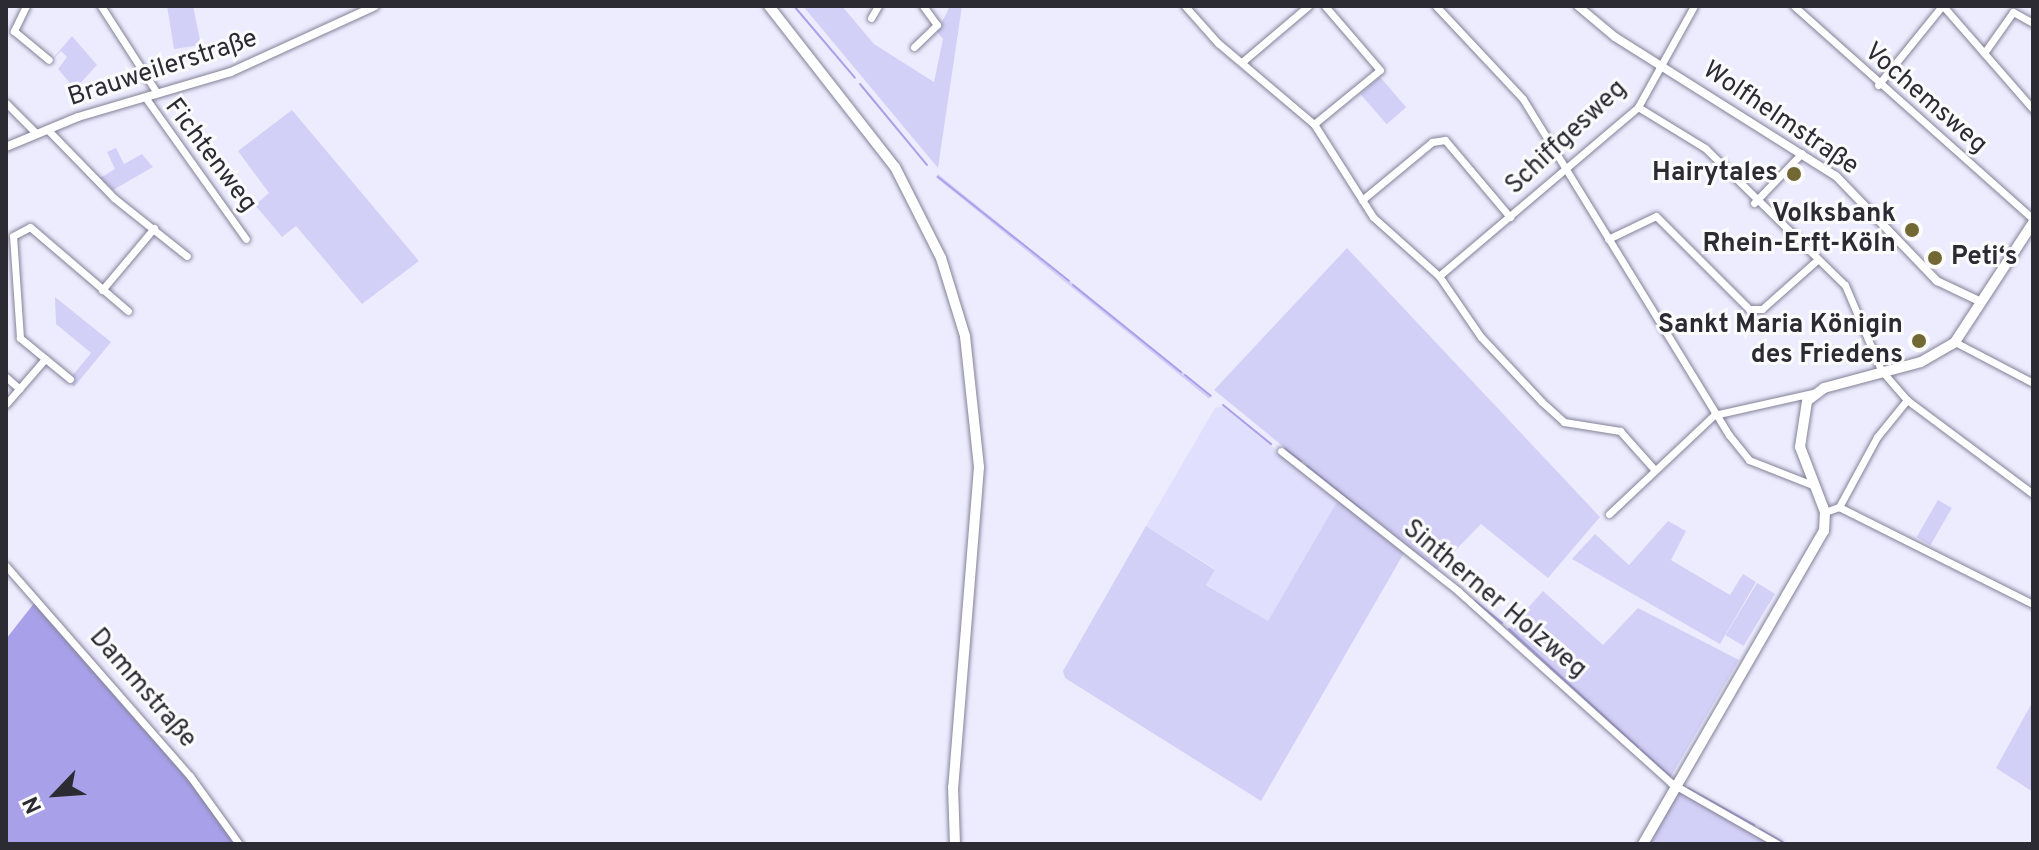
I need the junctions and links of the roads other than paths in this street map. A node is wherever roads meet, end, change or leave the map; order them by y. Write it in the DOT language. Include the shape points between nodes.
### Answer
graph roads {
  1 [pos="26,6"];
  2 [pos="101,6"];
  3 [pos="375,6"];
  4 [pos="769,6"];
  5 [pos="878,6"];
  6 [pos="923,6"];
  7 [pos="1185,6"];
  8 [pos="1308,6"];
  9 [pos="1325,6"];
  10 [pos="1436,6"];
  11 [pos="1578,6"];
  12 [pos="1694,6"];
  13 [pos="1794,6"];
  14 [pos="1943,6"];
  15 [pos="871,18"];
  16 [pos="2033,23"];
  17 [pos="914,47"];
  18 [pos="1984,53"];
  19 [pos="49,60"];
  20 [pos="1242,62"];
  21 [pos="1662,66"];
  22 [pos="1878,85"];
  23 [pos="157,93"];
  24 [pos="145,97"];
  25 [pos="6,103"];
  26 [pos="1638,107"];
  27 [pos="2033,109"];
  28 [pos="1314,124"];
  29 [pos="47,129"];
  30 [pos="36,133"];
  31 [pos="6,147"];
  32 [pos="1802,153"];
  33 [pos="1568,170"];
  34 [pos="1362,200"];
  35 [pos="1754,203"];
  36 [pos="1510,217"];
  37 [pos="2033,221"];
  38 [pos="154,228"];
  39 [pos="246,239"];
  40 [pos="1608,239"];
  41 [pos="187,256"];
  42 [pos="1816,261"];
  43 [pos="1439,276"];
  44 [pos="102,290"];
  45 [pos="1979,301"];
  46 [pos="128,311"];
  47 [pos="1955,342"];
  48 [pos="45,359"];
  49 [pos="1884,374"];
  50 [pos="6,377"];
  51 [pos="70,379"];
  52 [pos="2033,383"];
  53 [pos="20,389"];
  54 [pos="1817,392"];
  55 [pos="1907,400"];
  56 [pos="6,404"];
  57 [pos="1714,415"];
  58 [pos="1281,451"];
  59 [pos="1653,468"];
  60 [pos="1815,486"];
  61 [pos="2033,494"];
  62 [pos="1839,507"];
  63 [pos="1825,512"];
  64 [pos="1609,514"];
  65 [pos="6,566"];
  66 [pos="2033,604"];
  67 [pos="1676,786"];
  68 [pos="239,844"];
  69 [pos="955,844"];
  70 [pos="1643,844"];
  71 [pos="1778,844"];
  1 -- 19 [label="street" via="15,34"];
  2 -- 23 [label="street"];
  3 -- 23 [label="street, Brauweilerstraße" via="231,72"];
  4 -- 69 [label="main road" via="895,167 941,258 965,336 979,467 953,787"];
  5 -- 15 [label="street"];
  6 -- 17 [label="street" via="937,25"];
  7 -- 20 [label="street"];
  8 -- 20 [label="street"];
  9 -- 28 [label="street" via="1380,70"];
  10 -- 33 [label="street" via="1523,99"];
  11 -- 21 [label="street, Wolfhelmstraße"];
  12 -- 21 [label="street, Schiffgesweg"];
  13 -- 22 [label="street, Vochemsweg"];
  14 -- 18 [label="street"];
  14 -- 22 [label="street"];
  16 -- 18 [label="street" via="2013,12"];
  18 -- 27 [label="street"];
  20 -- 28 [label="street"];
  21 -- 26 [label="street, Schiffgesweg"];
  21 -- 32 [label="street, Wolfhelmstraße"];
  22 -- 37 [label="street, Vochemsweg"];
  23 -- 24 [label="street, Brauweilerstraße"];
  24 -- 29 [label="street, Brauweilerstraße"];
  24 -- 39 [label="street, Fichtenweg"];
  25 -- 30 [label="street"];
  26 -- 33 [label="street, Schiffgesweg"];
  26 -- 35 [label="street" via="1681,129"];
  28 -- 34 [label="street"];
  29 -- 30 [label="street, Brauweilerstraße"];
  29 -- 38 [label="street" via="114,198"];
  30 -- 31 [label="street, Brauweilerstraße"];
  32 -- 35 [label="street"];
  32 -- 45 [label="street, Wolfhelmstraße" via="1865,202 1937,281"];
  33 -- 36 [label="street, Schiffgesweg"];
  33 -- 40 [label="street"];
  34 -- 36 [label="street" via="1432,142 1445,140"];
  34 -- 43 [label="street"];
  35 -- 42 [label="street"];
  36 -- 43 [label="street, Schiffgesweg"];
  37 -- 45 [label="main road"];
  38 -- 41 [label="street"];
  38 -- 44 [label="street"];
  40 -- 42 [label="street" via="1656,216 1749,309 1762,309"];
  40 -- 57 [label="street"];
  42 -- 49 [label="street" via="1851,293"];
  43 -- 59 [label="street" via="1481,337 1564,422 1620,431"];
  44 -- 46 [label="street"];
  44 -- 48 [label="street" via="30,227 13,236 20,338"];
  45 -- 47 [label="main road"];
  47 -- 49 [label="main road"];
  47 -- 52 [label="street"];
  48 -- 51 [label="street"];
  48 -- 53 [label="street"];
  49 -- 54 [label="main road"];
  49 -- 55 [label="street"];
  50 -- 53 [label="street"];
  53 -- 56 [label="street"];
  54 -- 57 [label="street"];
  54 -- 60 [label="main road" via="1804,407 1798,431"];
  55 -- 61 [label="street"];
  55 -- 62 [label="street" via="1877,437"];
  57 -- 59 [label="street"];
  57 -- 60 [label="street" via="1749,460"];
  58 -- 67 [label="street, Sintherner Holzweg" via="1458,591"];
  59 -- 64 [label="street"];
  60 -- 63 [label="main road"];
  62 -- 63 [label="street"];
  62 -- 66 [label="street"];
  63 -- 67 [label="main road" via="1824,531"];
  65 -- 68 [label="street, Dammstraße" via="183,767"];
  67 -- 70 [label="main road"];
  67 -- 71 [label="street, Sintherner Holzweg"];
}
